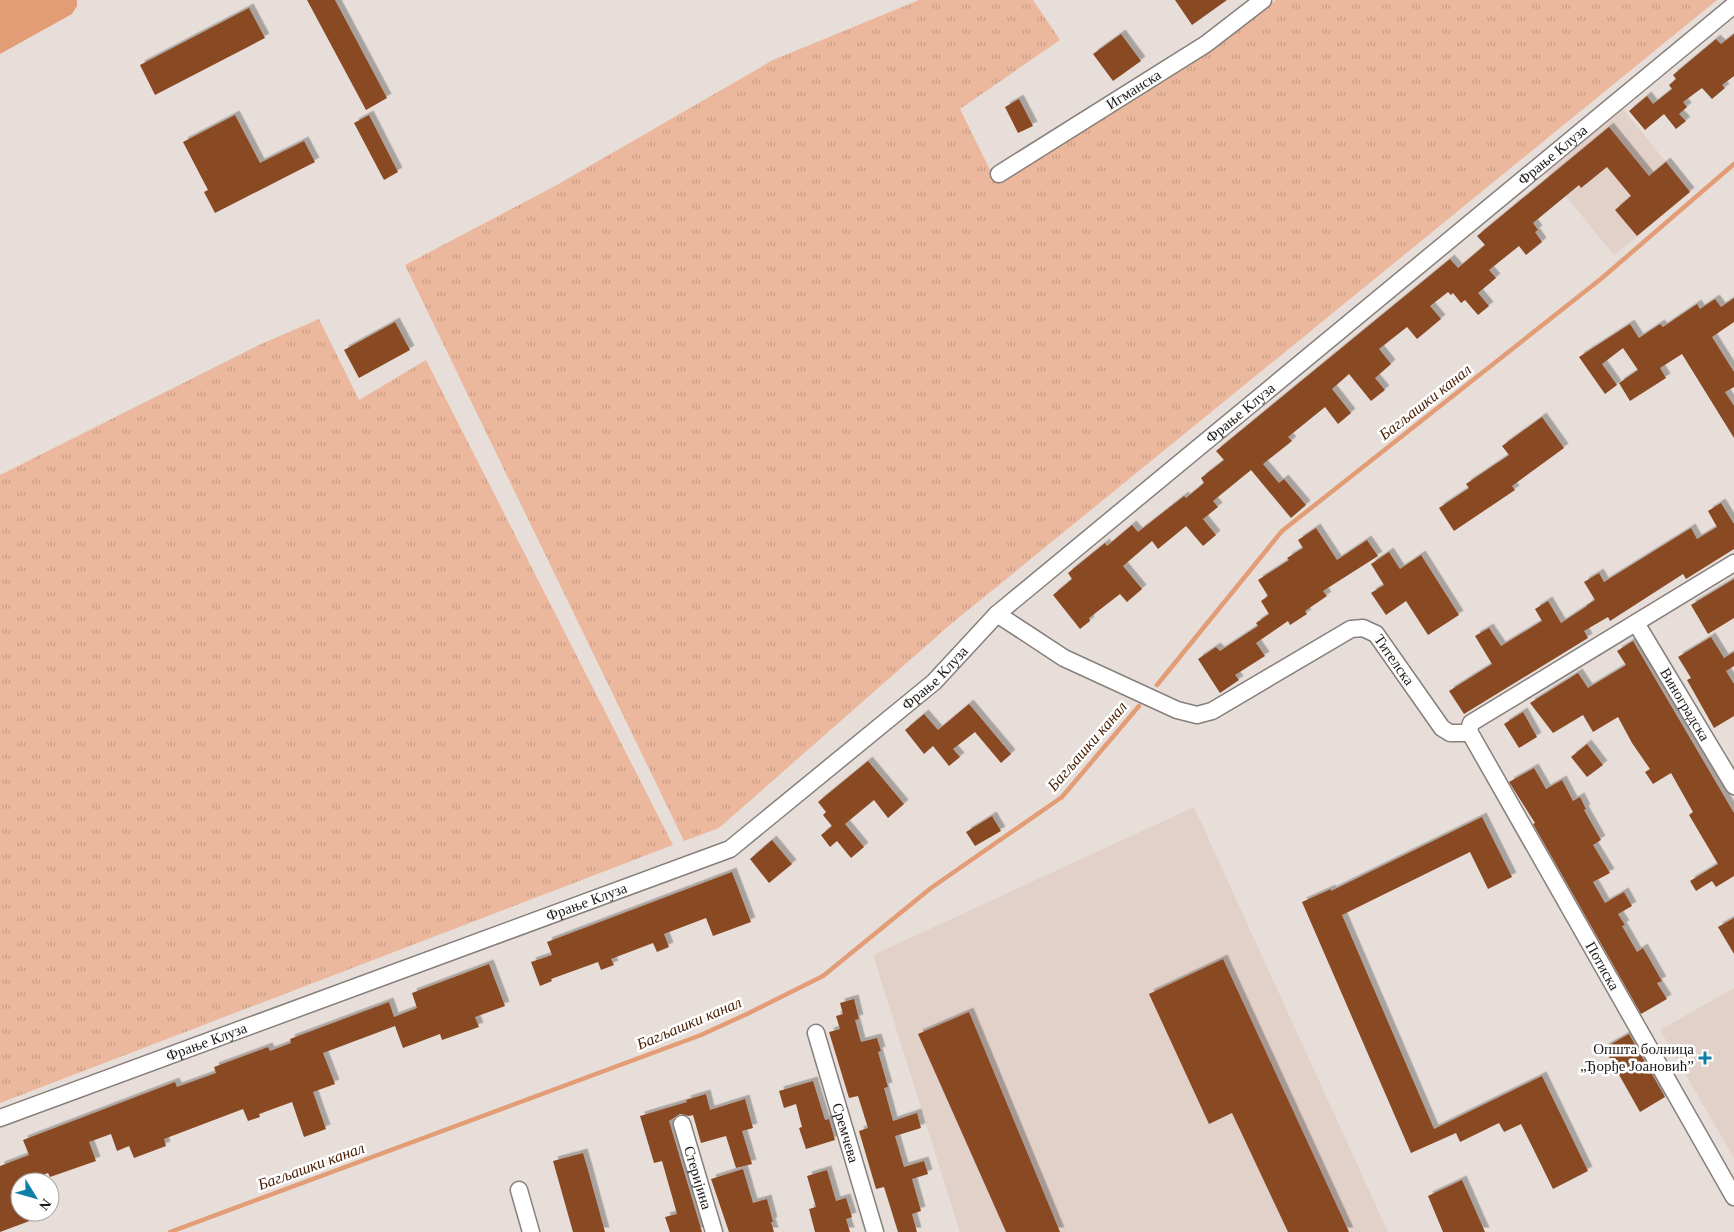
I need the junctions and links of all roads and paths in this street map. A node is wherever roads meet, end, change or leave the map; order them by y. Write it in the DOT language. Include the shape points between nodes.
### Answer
graph roads {
  1 [pos="1263,0"];
  2 [pos="1734,5"];
  3 [pos="999,174"];
  4 [pos="1734,563"];
  5 [pos="997,614"];
  6 [pos="1636,623"];
  7 [pos="1470,734"];
  8 [pos="1734,786"];
  9 [pos="816,1033"];
  10 [pos="0,1118"];
  11 [pos="682,1124"];
  12 [pos="519,1190"];
  13 [pos="1734,1197"];
  14 [pos="532,1232"];
  15 [pos="714,1232"];
  16 [pos="875,1232"];
  1 -- 3 [label="street, Игманска" via="1206,44"];
  2 -- 5 [label="street, Фрање Клуза"];
  4 -- 6 [label="street"];
  5 -- 7 [label="street, Тителска" via="1064,658 1178,710 1197,715 1212,711 1350,629 1363,628 1376,634 1442,728 1450,733"];
  5 -- 10 [label="street, Фрање Клуза" via="934,682 730,849"];
  6 -- 7 [label="street" via="1471,723"];
  6 -- 8 [label="street, Виноградска"];
  7 -- 13 [label="street, Потиска"];
  9 -- 16 [label="street, Сремчева"];
  11 -- 15 [label="street, Стеријина"];
  12 -- 14 [label="street"];
}
